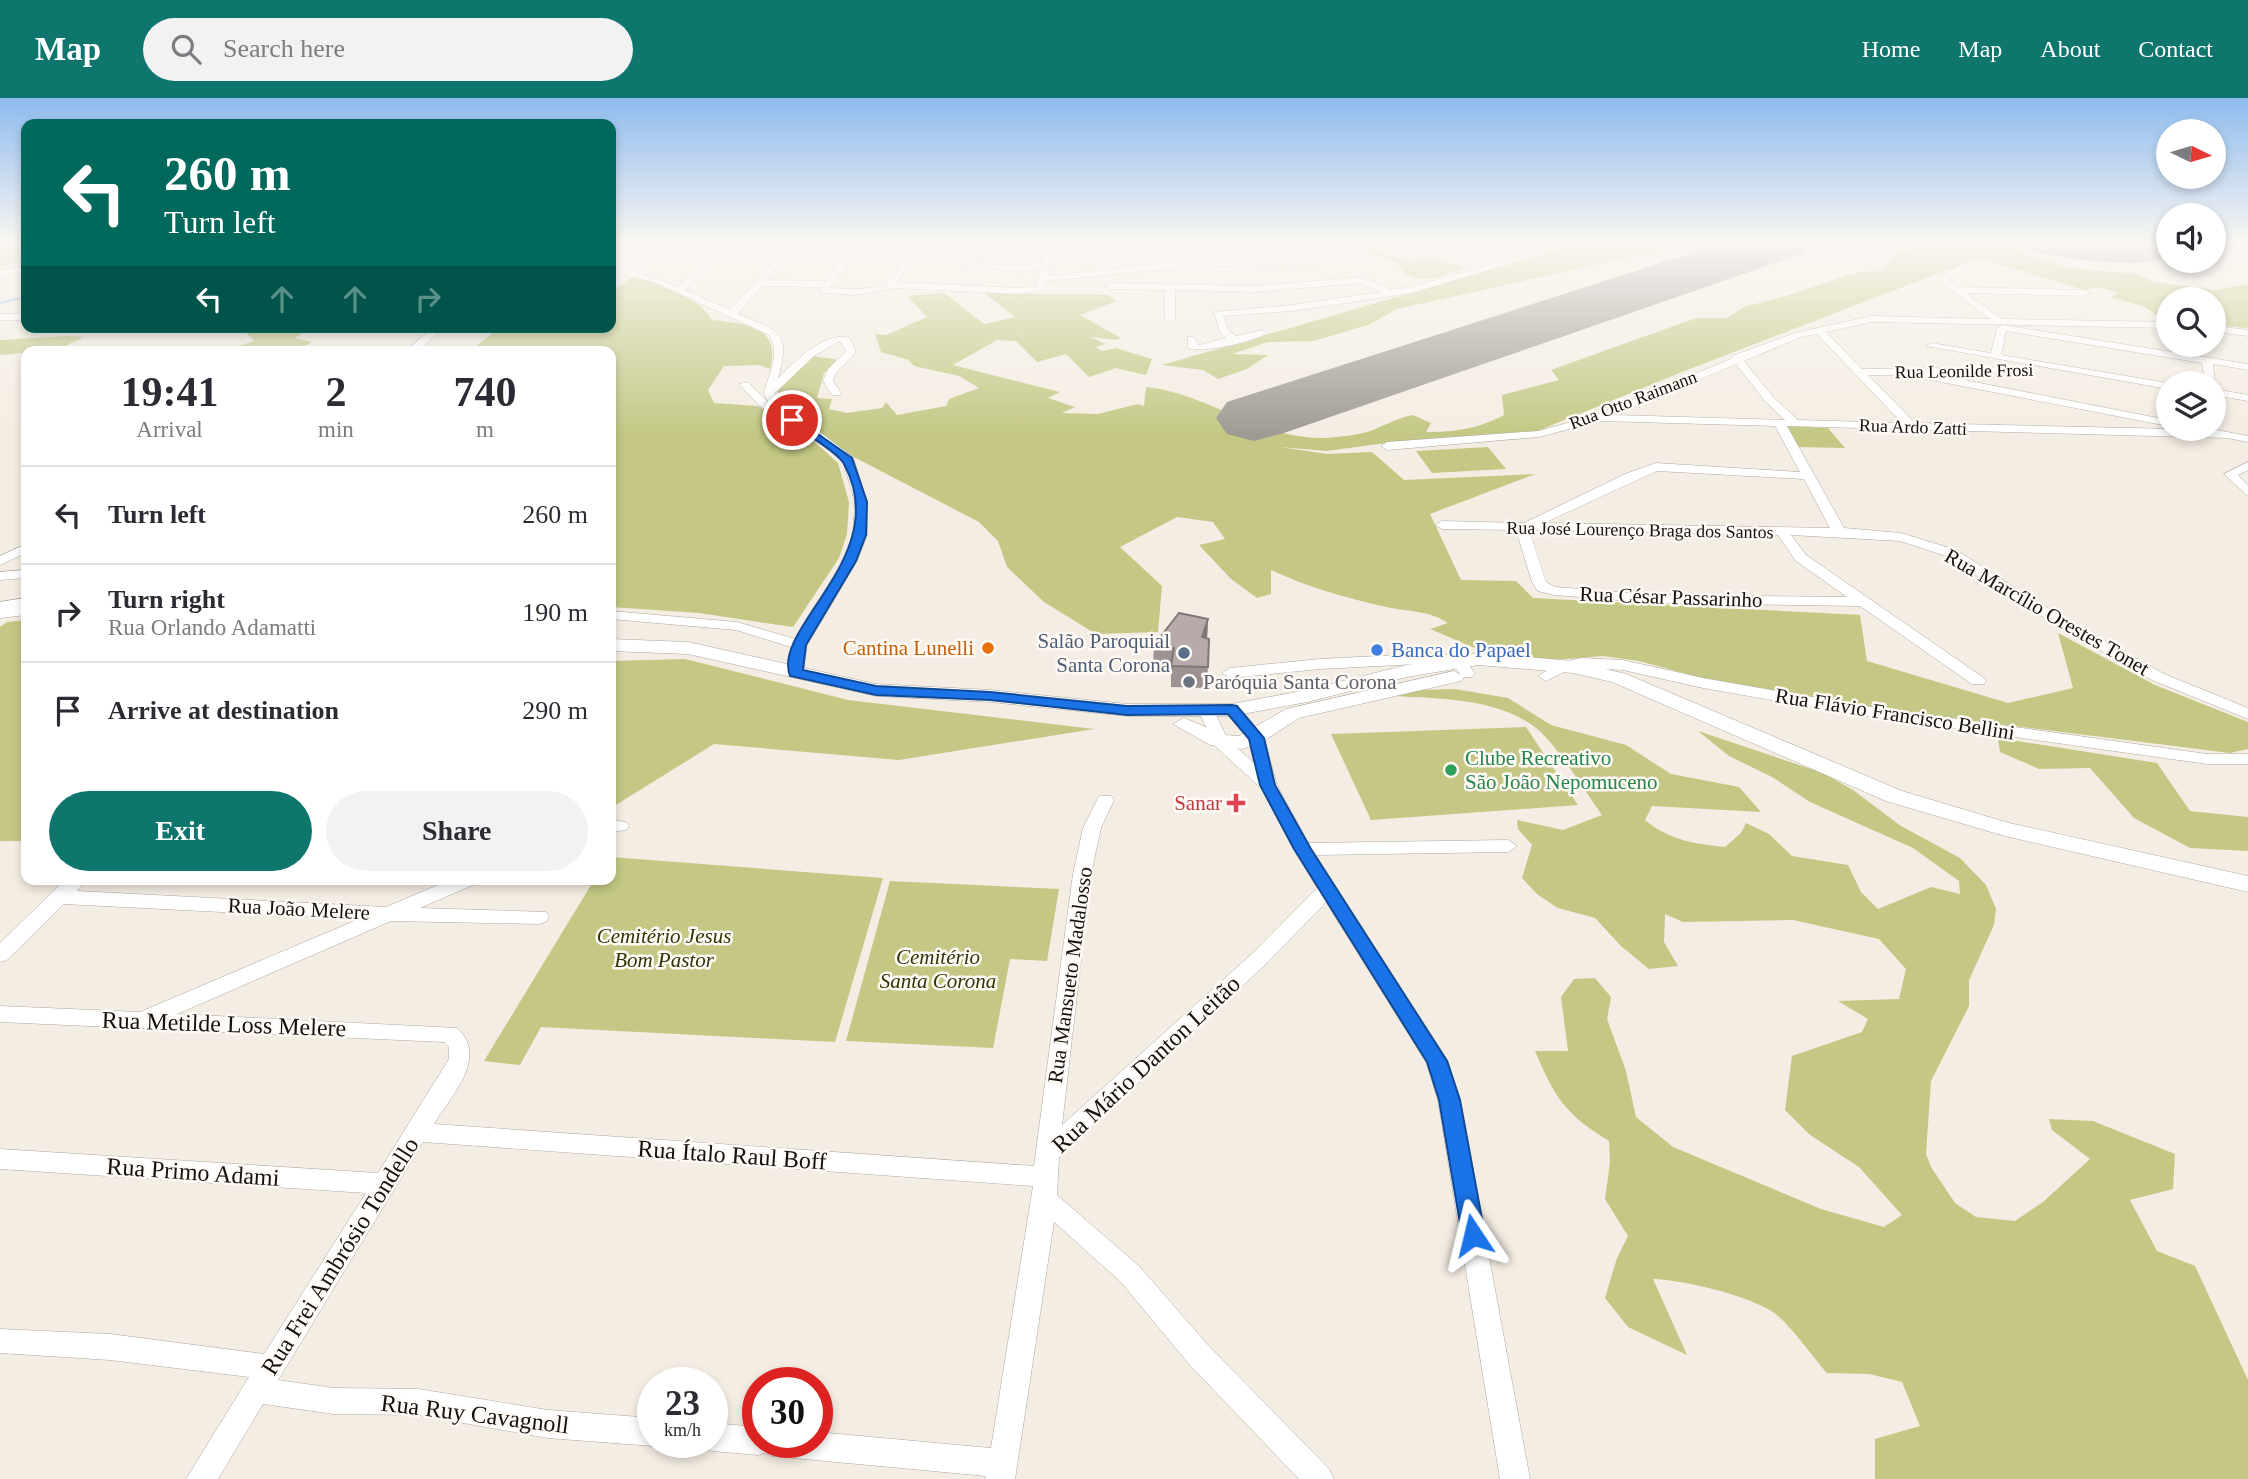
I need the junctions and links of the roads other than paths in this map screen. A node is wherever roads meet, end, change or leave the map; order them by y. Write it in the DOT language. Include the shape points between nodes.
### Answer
graph roads {
  1 [pos="719,306"];
  2 [pos="739,306"];
  3 [pos="1170,306"];
  4 [pos="1303,306"];
  5 [pos="1977,306"];
  6 [pos="733,313"];
  7 [pos="0,317"];
  8 [pos="21,317"];
  9 [pos="1170,319"];
  10 [pos="2000,323"];
  11 [pos="2156,325"];
  12 [pos="1819,330"];
  13 [pos="2226,330"];
  14 [pos="433,333"];
  15 [pos="1262,333"];
  16 [pos="2248,333"];
  17 [pos="1191,339"];
  18 [pos="1235,341"];
  19 [pos="416,346"];
  20 [pos="1931,346"];
  21 [pos="1995,357"];
  22 [pos="1736,358"];
  23 [pos="2207,360"];
  24 [pos="2248,367"];
  25 [pos="2070,370"];
  26 [pos="2208,371"];
  27 [pos="1859,372"];
  28 [pos="1907,372"];
  29 [pos="744,384"];
  30 [pos="2156,384"];
  31 [pos="769,392"];
  32 [pos="836,393"];
  33 [pos="2226,394"];
  34 [pos="2248,398"];
  35 [pos="777,410"];
  36 [pos="1598,418"];
  37 [pos="2156,421"];
  38 [pos="1779,423"];
  39 [pos="1795,424"];
  40 [pos="1912,427"];
  41 [pos="2226,434"];
  42 [pos="2229,435"];
  43 [pos="2248,439"];
  44 [pos="1387,446"];
  45 [pos="2248,466"];
  46 [pos="1809,475"];
  47 [pos="2248,492"];
  48 [pos="1442,525"];
  49 [pos="1522,529"];
  50 [pos="1839,532"];
  51 [pos="1783,533"];
  52 [pos="21,550"];
  53 [pos="0,561"];
  54 [pos="21,574"];
  55 [pos="0,576"];
  56 [pos="1863,602"];
  57 [pos="21,603"];
  58 [pos="0,606"];
  59 [pos="21,610"];
  60 [pos="0,612"];
  61 [pos="616,615"];
  62 [pos="616,645"];
  63 [pos="799,645"];
  64 [pos="1464,668"];
  65 [pos="1368,670"];
  66 [pos="1555,671"];
  67 [pos="795,673"];
  68 [pos="1230,673"];
  69 [pos="1978,681"];
  70 [pos="946,694"];
  71 [pos="2248,714"];
  72 [pos="1244,723"];
  73 [pos="1213,726"];
  74 [pos="2248,759"];
  75 [pos="1268,785"];
  76 [pos="1105,800"];
  77 [pos="1508,846"];
  78 [pos="1302,849"];
  79 [pos="2248,884"];
  80 [pos="72,885"];
  81 [pos="456,885"];
  82 [pos="1328,888"];
  83 [pos="60,897"];
  84 [pos="385,914"];
  85 [pos="539,918"];
  86 [pos="0,956"];
  87 [pos="0,1014"];
  88 [pos="141,1021"];
  89 [pos="449,1034"];
  90 [pos="419,1132"];
  91 [pos="0,1159"];
  92 [pos="1045,1176"];
  93 [pos="386,1184"];
  94 [pos="0,1341"];
  95 [pos="262,1378"];
  96 [pos="637,1431"];
  97 [pos="833,1450"];
  98 [pos="1001,1471"];
  99 [pos="201,1479"];
  100 [pos="1319,1479"];
  101 [pos="1515,1479"];
  1 -- 6 [label="street"];
  2 -- 6 [label="street"];
  3 -- 9 [label="street"];
  4 -- 18 [label="street" via="1217,314"];
  5 -- 10 [label="street"];
  6 -- 31 [label="street" via="761,326 778,341 780,354"];
  7 -- 8 [label="street"];
  10 -- 11 [label="street"];
  10 -- 12 [label="street, Rua Otto Raimann" via="1872,319"];
  10 -- 21 [label="street"];
  10 -- 23 [label="street"];
  12 -- 22 [label="street, Rua Otto Raimann"];
  12 -- 27 [label="street"];
  13 -- 16 [label="street"];
  14 -- 19 [label="street"];
  15 -- 18 [label="street"];
  17 -- 18 [label="street" via="1192,346 1199,348"];
  20 -- 21 [label="street"];
  21 -- 25 [label="street"];
  22 -- 36 [label="street, Rua Otto Raimann"];
  22 -- 39 [label="street"];
  23 -- 24 [label="street"];
  23 -- 26 [label="street"];
  25 -- 28 [label="street, Rua Leonilde Frosi"];
  25 -- 30 [label="street"];
  27 -- 28 [label="street, Rua Leonilde Frosi"];
  27 -- 40 [label="street"];
  28 -- 37 [label="street"];
  29 -- 35 [label="street"];
  31 -- 32 [label="street" via="810,354 839,338 847,340 851,352 828,380"];
  31 -- 35 [label="street"];
  33 -- 34 [label="street"];
  35 -- 63 [label="street" via="849,460 861,502 860,535 850,561"];
  36 -- 38 [label="street, Rua Ardo Zatti"];
  36 -- 44 [label="street, Rua Otto Raimann" via="1523,437"];
  38 -- 39 [label="street, Rua Ardo Zatti"];
  38 -- 46 [label="street"];
  39 -- 40 [label="street, Rua Ardo Zatti"];
  40 -- 42 [label="street, Rua Ardo Zatti"];
  41 -- 42 [label="street"];
  42 -- 43 [label="street"];
  45 -- 47 [label="street" via="2230,474"];
  46 -- 49 [label="street" via="1656,467"];
  46 -- 50 [label="street"];
  48 -- 49 [label="street, Rua José Lourenço Braga dos Santos"];
  49 -- 51 [label="street, Rua José Lourenço Braga dos Santos"];
  49 -- 56 [label="street, Rua César Passarinho" via="1539,582 1554,591"];
  50 -- 51 [label="street, Rua José Lourenço Braga dos Santos"];
  50 -- 71 [label="street, Rua Marcílio Orestes Tonet" via="1901,537 1951,553 2158,677"];
  51 -- 56 [label="street" via="1801,558"];
  52 -- 53 [label="street"];
  54 -- 55 [label="street"];
  56 -- 69 [label="street"];
  57 -- 58 [label="street"];
  59 -- 60 [label="main road"];
  61 -- 63 [label="street" via="737,626"];
  62 -- 67 [label="main road" via="688,648"];
  63 -- 67 [label="street"];
  64 -- 65 [label="main road"];
  64 -- 66 [label="main road"];
  64 -- 72 [label="main road"];
  65 -- 68 [label="street"];
  65 -- 72 [label="main road"];
  66 -- 74 [label="street, Rua Flávio Francisco Bellini" via="1598,662 1623,665 1858,710 2207,759"];
  66 -- 79 [label="main road" via="1693,708 1894,796 2004,829"];
  67 -- 70 [label="main road" via="876,691"];
  70 -- 73 [label="main road" via="1067,714"];
  70 -- 73 [label="main road" via="1127,710"];
  72 -- 73 [label="main road"];
  72 -- 73 [label="main road" via="1239,745"];
  72 -- 75 [label="street"];
  73 -- 75 [label="street"];
  75 -- 78 [label="street"];
  76 -- 92 [label="street, Rua Mansueto Madalosso" via="1082,874"];
  77 -- 78 [label="street"];
  78 -- 82 [label="street"];
  80 -- 83 [label="street"];
  81 -- 84 [label="street"];
  82 -- 92 [label="street, Rua Mário Danton Leitão"];
  82 -- 101 [label="street" via="1437,1061 1449,1100"];
  83 -- 84 [label="street, Rua João Melere"];
  83 -- 86 [label="street"];
  84 -- 85 [label="street, Rua João Melere"];
  84 -- 88 [label="street"];
  87 -- 88 [label="street, Rua Metilde Loss Melere"];
  88 -- 89 [label="street, Rua Metilde Loss Melere"];
  89 -- 90 [label="street, Rua Frei Ambrósio Tondello" via="459,1041 462,1054"];
  90 -- 92 [label="street, Rua Ítalo Raul Boff"];
  90 -- 93 [label="street, Rua Frei Ambrósio Tondello"];
  91 -- 93 [label="street, Rua Primo Adami"];
  92 -- 98 [label="street"];
  92 -- 100 [label="street" via="1198,1354"];
  93 -- 95 [label="street, Rua Frei Ambrósio Tondello"];
  94 -- 95 [label="street, Rua Ruy Cavagnoll" via="110,1347"];
  95 -- 96 [label="street, Rua Ruy Cavagnoll" via="334,1401 418,1402 548,1424"];
  95 -- 99 [label="street, Rua Frei Ambrósio Tondello"];
  97 -- 98 [label="street"];
}
